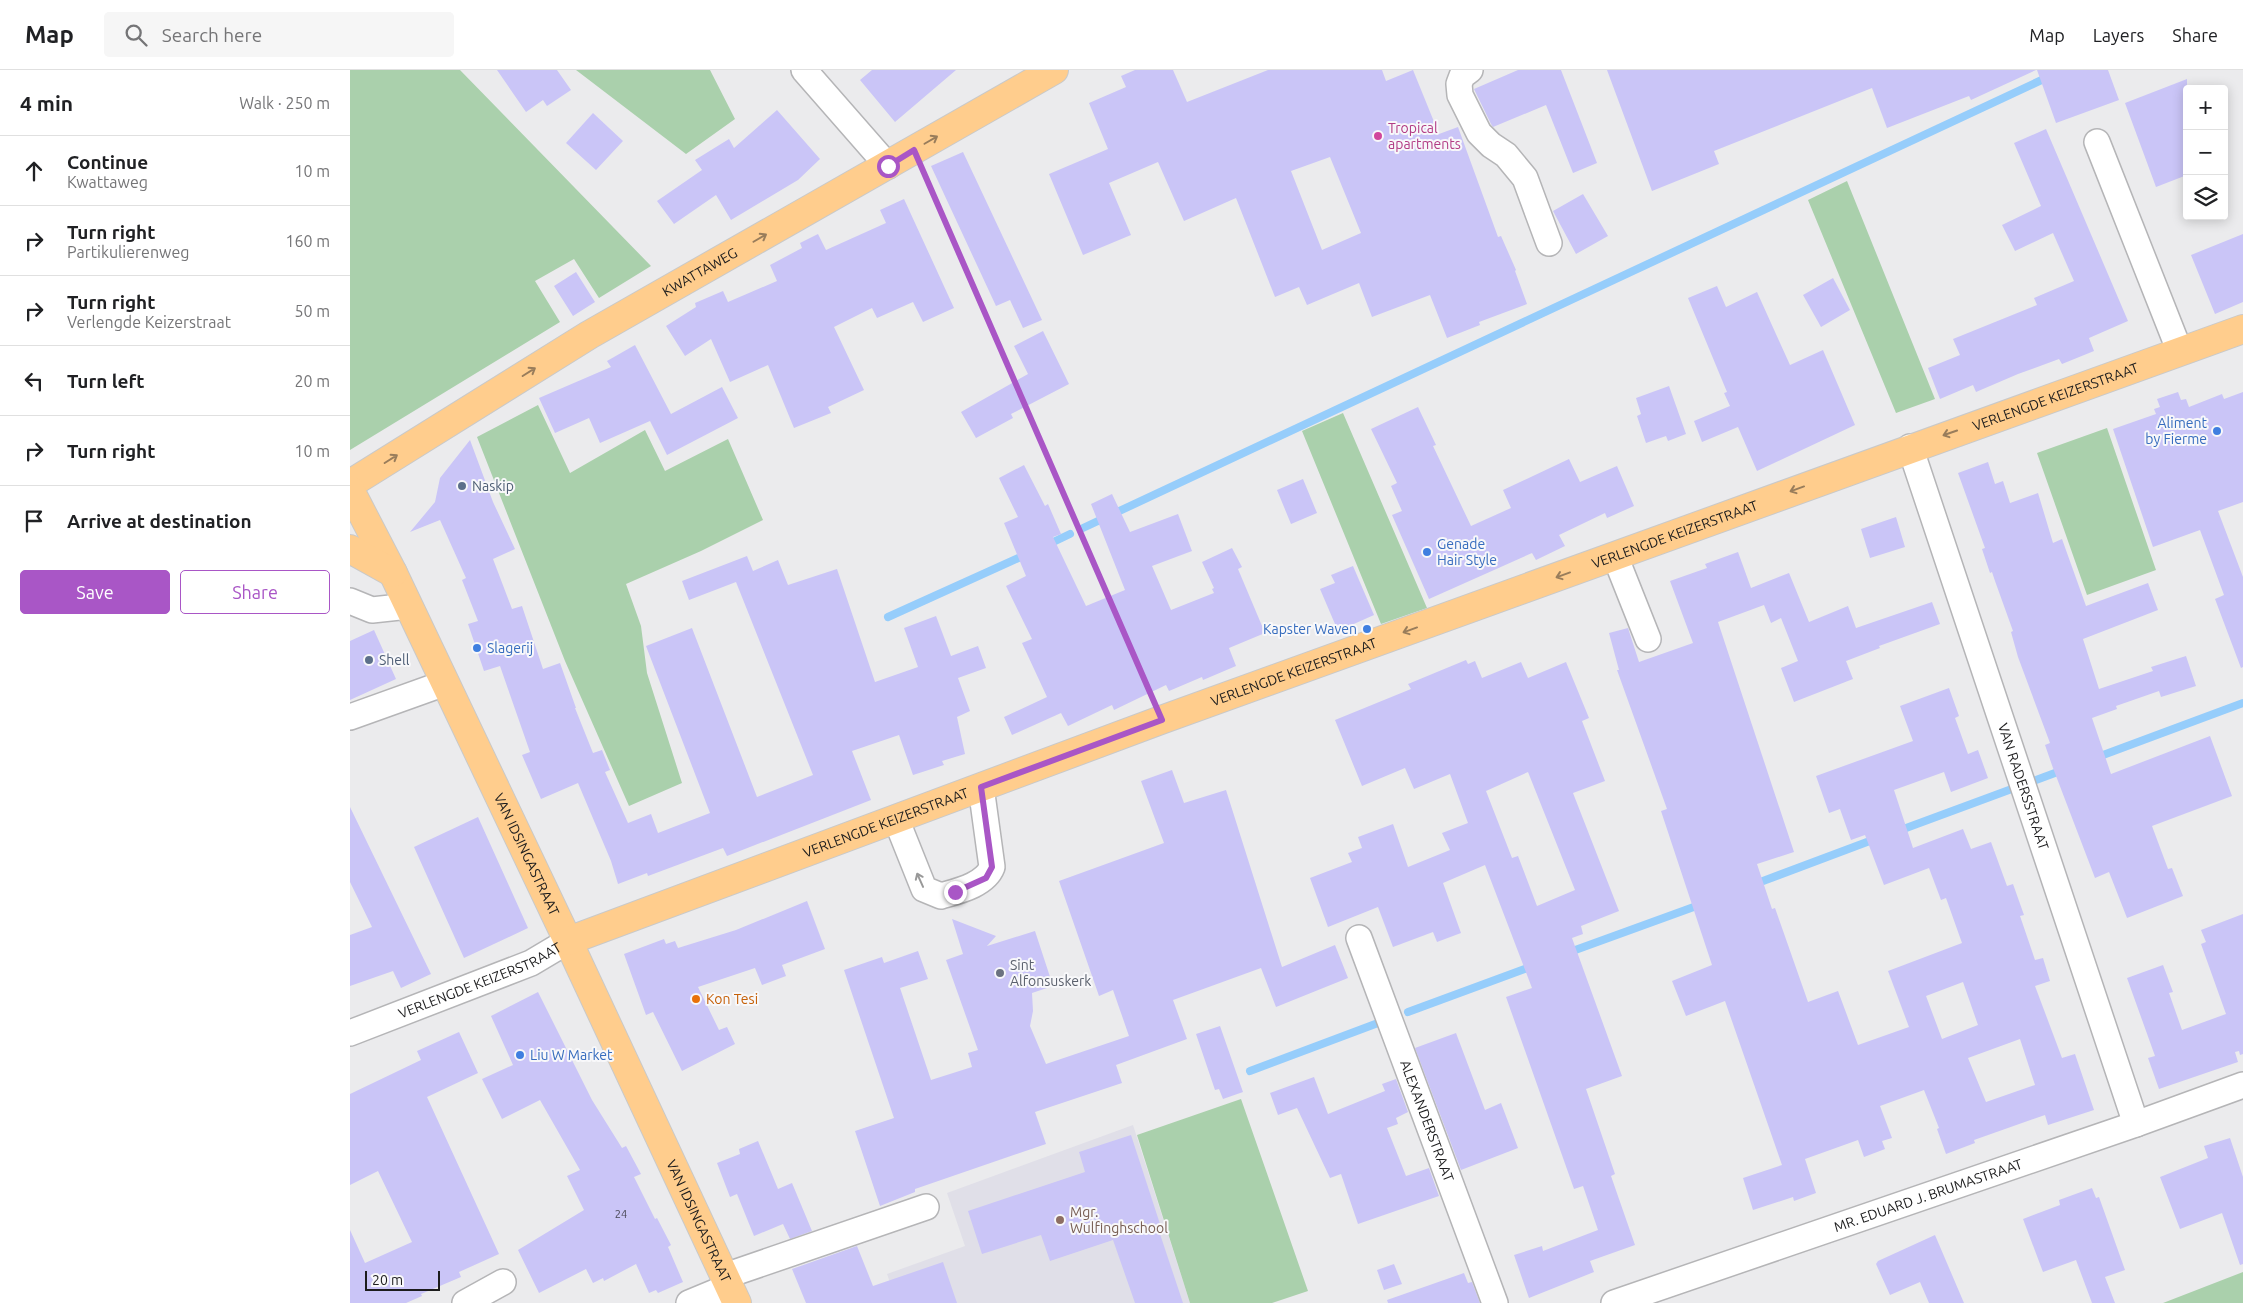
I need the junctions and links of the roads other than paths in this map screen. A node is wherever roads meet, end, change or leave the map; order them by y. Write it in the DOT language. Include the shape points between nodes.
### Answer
graph roads {
  1 [pos="804,70"];
  2 [pos="1054,70"];
  3 [pos="1470,70"];
  4 [pos="2096,142"];
  5 [pos="888,166"];
  6 [pos="1549,243"];
  7 [pos="2243,329"];
  8 [pos="2180,352"];
  9 [pos="1910,448"];
  10 [pos="350,484"];
  11 [pos="350,490"];
  12 [pos="350,549"];
  13 [pos="1615,556"];
  14 [pos="393,573"];
  15 [pos="350,601"];
  16 [pos="409,606"];
  17 [pos="1648,639"];
  18 [pos="445,683"];
  19 [pos="350,717"];
  20 [pos="981,787"];
  21 [pos="896,819"];
  22 [pos="1359,938"];
  23 [pos="568,941"];
  24 [pos="350,1033"];
  25 [pos="2243,1085"];
  26 [pos="2136,1124"];
  27 [pos="926,1206"];
  28 [pos="503,1282"];
  29 [pos="731,1288"];
  30 [pos="465,1303"];
  31 [pos="689,1303"];
  32 [pos="1495,1303"];
  33 [pos="1614,1303"];
  1 -- 5 [label="street"];
  5 -- 2 [label="main road, KWATTAWEG, one-way"];
  3 -- 6 [label="street" via="1458,84 1460,95 1479,133 1506,155 1525,178"];
  4 -- 8 [label="street"];
  10 -- 5 [label="main road, KWATTAWEG, one-way" via="590,335"];
  7 -- 8 [label="main road, VERLENGDE KEIZERSTRAAT"];
  8 -- 9 [label="main road, VERLENGDE KEIZERSTRAAT, one-way"];
  9 -- 13 [label="main road, VERLENGDE KEIZERSTRAAT, one-way"];
  9 -- 26 [label="street, VAN RADERSSTRAAT"];
  11 -- 14 [label="main road, VAN IDSINGASTRAAT"];
  12 -- 14 [label="main road"];
  13 -- 17 [label="street"];
  13 -- 20 [label="main road, VERLENGDE KEIZERSTRAAT, one-way"];
  14 -- 16 [label="main road, VAN IDSINGASTRAAT"];
  15 -- 16 [label="street" via="372,610"];
  16 -- 18 [label="main road, VAN IDSINGASTRAAT"];
  18 -- 19 [label="street"];
  18 -- 23 [label="main road, VAN IDSINGASTRAAT"];
  20 -- 21 [label="main road, VERLENGDE KEIZERSTRAAT"];
  20 -- 21 [label="street, one-way" via="992,867 986,878 955,892 941,896 924,889"];
  21 -- 23 [label="main road, VERLENGDE KEIZERSTRAAT"];
  22 -- 32 [label="street, ALEXANDERSTRAAT"];
  23 -- 24 [label="street, VERLENGDE KEIZERSTRAAT" via="531,962"];
  23 -- 29 [label="main road, VAN IDSINGASTRAAT"];
  25 -- 26 [label="street, MR. EDUARD J. BRUMASTRAAT"];
  26 -- 33 [label="street, MR. EDUARD J. BRUMASTRAAT"];
  27 -- 29 [label="street"];
  28 -- 30 [label="street"];
  29 -- 31 [label="street"];
}
